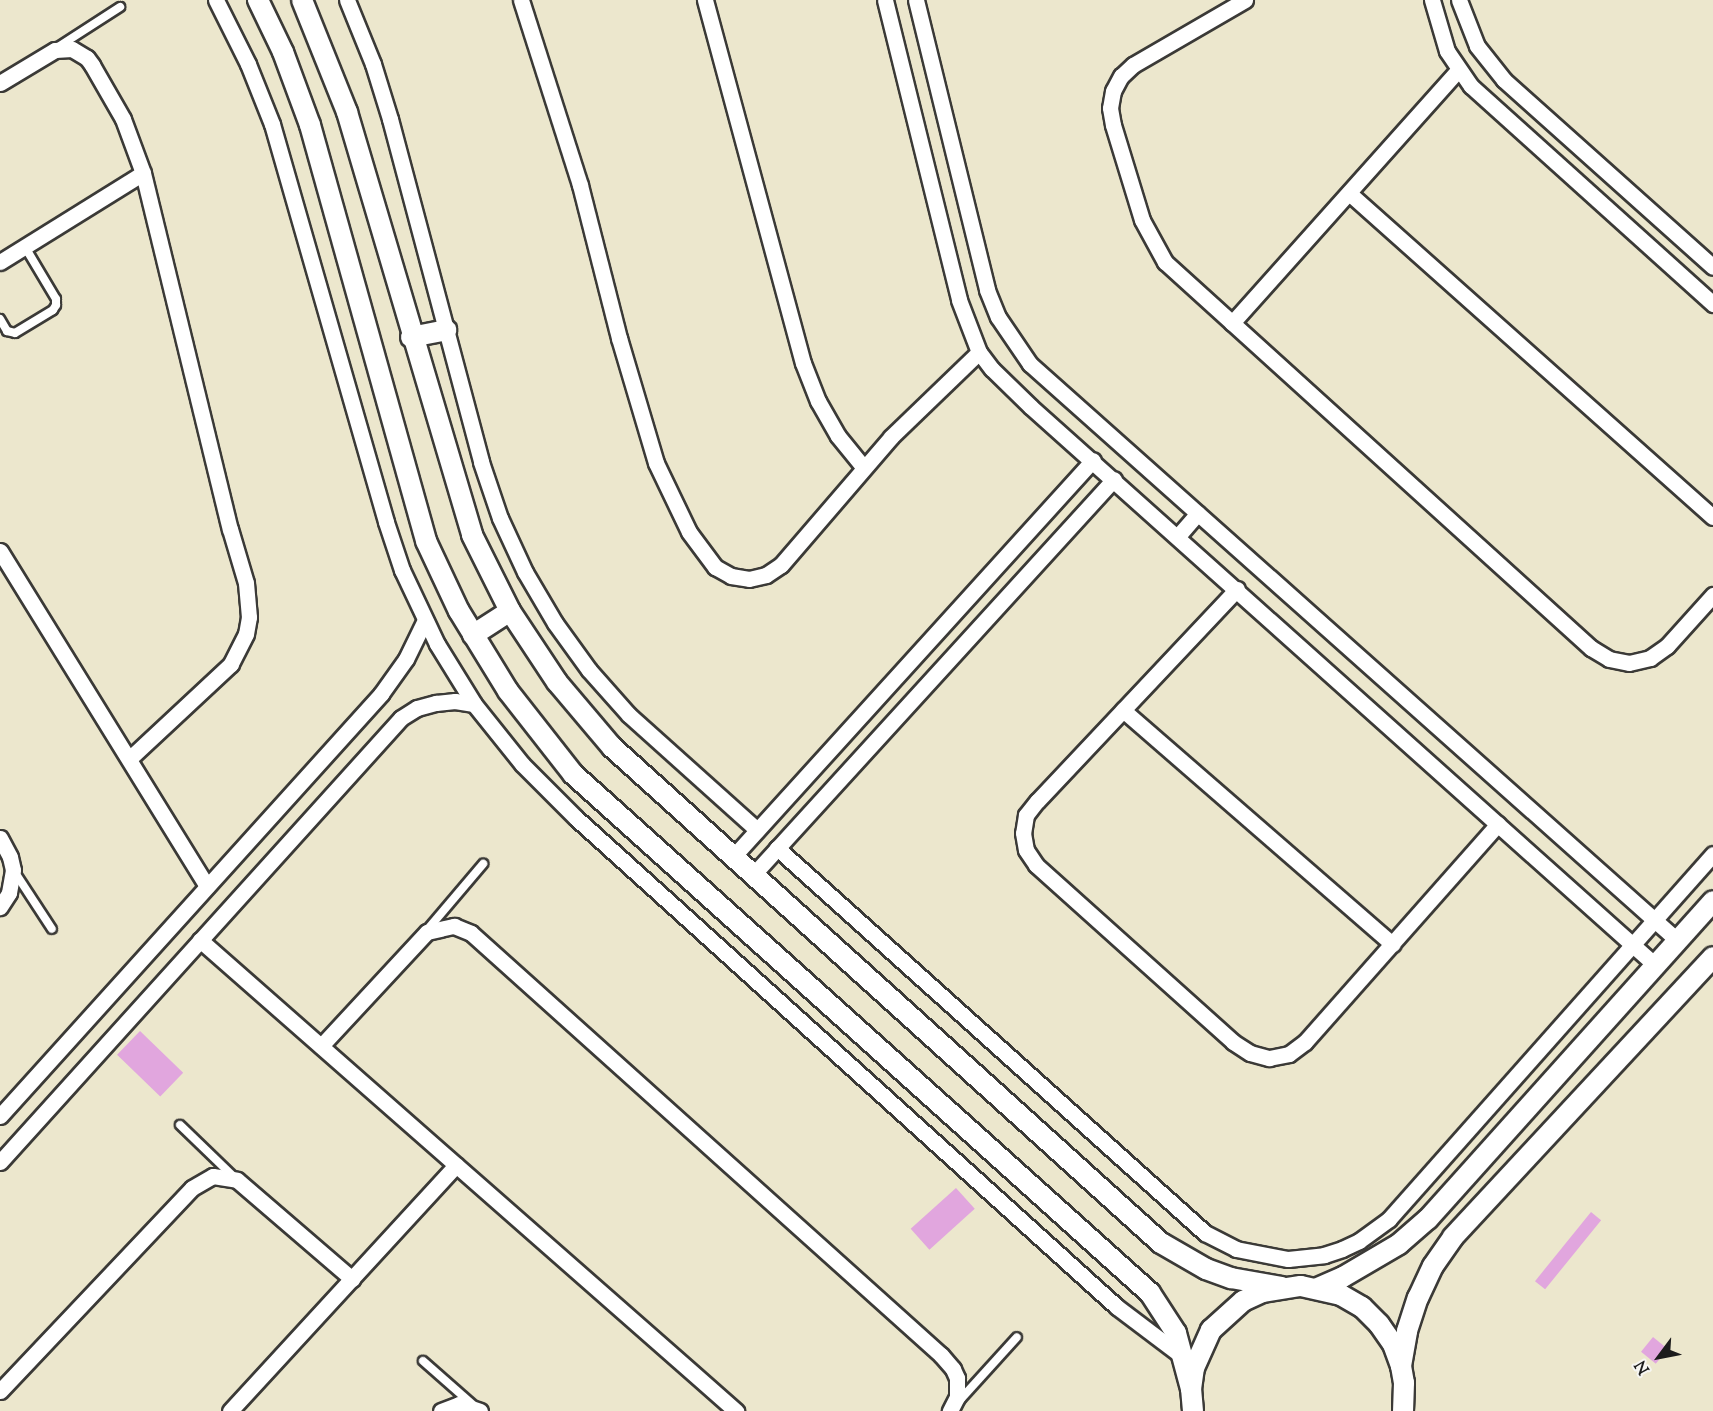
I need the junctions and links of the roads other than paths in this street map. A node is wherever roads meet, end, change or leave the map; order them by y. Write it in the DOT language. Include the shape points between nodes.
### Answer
graph roads {
  1 [pos="216,0"];
  2 [pos="258,0"];
  3 [pos="302,0"];
  4 [pos="347,0"];
  5 [pos="521,0"];
  6 [pos="705,0"];
  7 [pos="885,0"];
  8 [pos="1245,0"];
  9 [pos="1432,0"];
  10 [pos="1459,0"];
  11 [pos="919,1"];
  12 [pos="120,7"];
  13 [pos="55,50"];
  14 [pos="1458,70"];
  15 [pos="0,83"];
  16 [pos="1573,142"];
  17 [pos="1556,163"];
  18 [pos="143,173"];
  19 [pos="1349,193"];
  20 [pos="25,247"];
  21 [pos="0,262"];
  22 [pos="1713,267"];
  23 [pos="1713,304"];
  24 [pos="0,319"];
  25 [pos="1232,324"];
  26 [pos="446,330"];
  27 [pos="411,337"];
  28 [pos="979,352"];
  29 [pos="1093,460"];
  30 [pos="864,468"];
  31 [pos="1114,479"];
  32 [pos="1198,513"];
  33 [pos="1713,517"];
  34 [pos="1178,536"];
  35 [pos="3,561"];
  36 [pos="1237,589"];
  37 [pos="1713,595"];
  38 [pos="510,611"];
  39 [pos="425,620"];
  40 [pos="473,635"];
  41 [pos="474,704"];
  42 [pos="1123,710"];
  43 [pos="129,759"];
  44 [pos="1498,824"];
  45 [pos="757,830"];
  46 [pos="0,838"];
  47 [pos="777,848"];
  48 [pos="1713,854"];
  49 [pos="732,858"];
  50 [pos="483,864"];
  51 [pos="13,870"];
  52 [pos="752,876"];
  53 [pos="207,886"];
  54 [pos="1713,901"];
  55 [pos="0,907"];
  56 [pos="1654,920"];
  57 [pos="52,929"];
  58 [pos="420,938"];
  59 [pos="200,940"];
  60 [pos="1677,940"];
  61 [pos="1392,944"];
  62 [pos="1633,945"];
  63 [pos="1713,957"];
  64 [pos="1655,964"];
  65 [pos="321,1046"];
  66 [pos="0,1116"];
  67 [pos="180,1125"];
  68 [pos="0,1162"];
  69 [pos="456,1165"];
  70 [pos="237,1180"];
  71 [pos="352,1279"];
  72 [pos="1282,1287"];
  73 [pos="1318,1288"];
  74 [pos="1017,1337"];
  75 [pos="1183,1357"];
  76 [pos="423,1361"];
  77 [pos="1401,1366"];
  78 [pos="1191,1389"];
  79 [pos="0,1391"];
  80 [pos="952,1409"];
  81 [pos="230,1411"];
  82 [pos="441,1411"];
  83 [pos="480,1411"];
  84 [pos="736,1411"];
  85 [pos="1193,1411"];
  86 [pos="1403,1411"];
  1 -- 39 [label="street" via="272,124 390,535"];
  2 -- 40 [label="street" via="283,52 310,125 426,542"];
  3 -- 27 [label="street" via="346,112"];
  4 -- 26 [label="street" via="390,120"];
  5 -- 30 [label="street" via="580,185 656,463 689,532 704,553 715,567 731,576 748,579 766,575 781,565"];
  6 -- 30 [label="street" via="802,363 828,418"];
  7 -- 28 [label="street" via="959,300"];
  8 -- 25 [label="street" via="1133,65 1120,76 1110,108 1152,242 1171,268"];
  9 -- 14 [label="street" via="1439,30"];
  10 -- 16 [label="street" via="1467,26 1489,64"];
  11 -- 32 [label="street" via="987,290 998,317 1030,364"];
  12 -- 13 [label="lane"];
  13 -- 15 [label="street"];
  13 -- 18 [label="street" via="72,49 92,65 123,118"];
  14 -- 17 [label="street"];
  14 -- 19 [label="street"];
  16 -- 17 [label="street"];
  16 -- 22 [label="street"];
  17 -- 23 [label="street"];
  18 -- 20 [label="street"];
  18 -- 43 [label="street" via="246,583 249,617 246,634 231,664"];
  19 -- 25 [label="street"];
  19 -- 33 [label="street"];
  20 -- 21 [label="street"];
  20 -- 24 [label="lane" via="56,305 15,333 7,331"];
  25 -- 37 [label="street" via="1582,640 1609,659 1629,663 1650,658"];
  26 -- 27 [label="street"];
  26 -- 45 [label="street" via="500,518 555,623 629,715"];
  27 -- 38 [label="street" via="472,536"];
  28 -- 29 [label="street" via="1010,387"];
  28 -- 30 [label="street" via="919,407"];
  29 -- 31 [label="street"];
  29 -- 45 [label="street"];
  31 -- 34 [label="street"];
  31 -- 47 [label="street"];
  32 -- 34 [label="street"];
  32 -- 56 [label="street"];
  34 -- 36 [label="street"];
  35 -- 43 [label="street"];
  36 -- 42 [label="street"];
  36 -- 44 [label="street"];
  38 -- 40 [label="street"];
  38 -- 49 [label="street" via="557,682 605,740"];
  39 -- 41 [label="street"];
  39 -- 53 [label="street" via="406,659 381,694"];
  40 -- 75 [label="street" via="531,723 573,774 1144,1287 1176,1333"];
  41 -- 59 [label="street" via="436,703 401,718"];
  41 -- 75 [label="street" via="522,764 576,818 1117,1307"];
  42 -- 61 [label="street"];
  42 -- 61 [label="street" via="1026,815 1026,850 1036,866 1233,1042 1250,1053 1269,1058 1289,1054 1305,1042"];
  43 -- 53 [label="street"];
  44 -- 61 [label="street"];
  44 -- 62 [label="street"];
  45 -- 49 [label="street"];
  46 -- 51 [label="street"];
  47 -- 52 [label="street"];
  47 -- 62 [label="street" via="1205,1233 1236,1249 1270,1258 1305,1258 1342,1249 1389,1219"];
  48 -- 56 [label="street"];
  49 -- 52 [label="street"];
  50 -- 58 [label="lane"];
  51 -- 55 [label="street" via="9,893"];
  51 -- 57 [label="lane"];
  52 -- 72 [label="street" via="1161,1243 1214,1272"];
  53 -- 66 [label="street"];
  54 -- 60 [label="street"];
  56 -- 60 [label="street"];
  56 -- 62 [label="street"];
  58 -- 65 [label="street"];
  58 -- 80 [label="street" via="445,926 471,933 941,1355 957,1378"];
  59 -- 65 [label="street"];
  59 -- 68 [label="street"];
  60 -- 64 [label="street"];
  62 -- 64 [label="street"];
  63 -- 77 [label="street" via="1453,1238 1433,1266 1418,1298"];
  64 -- 73 [label="street" via="1428,1219 1399,1244"];
  65 -- 69 [label="street"];
  67 -- 70 [label="lane"];
  69 -- 71 [label="street"];
  69 -- 84 [label="street"];
  70 -- 71 [label="street"];
  70 -- 79 [label="street" via="213,1176 198,1182"];
  71 -- 81 [label="street"];
  72 -- 73 [label="street"];
  72 -- 78 [label="street" via="1243,1301 1211,1329 1194,1368"];
  73 -- 77 [label="street" via="1341,1295 1371,1316 1393,1344"];
  74 -- 80 [label="lane"];
  75 -- 78 [label="street"];
  76 -- 83 [label="lane"];
  77 -- 86 [label="street"];
  78 -- 85 [label="street"];
  82 -- 83 [label="street" via="459,1404"];
}
